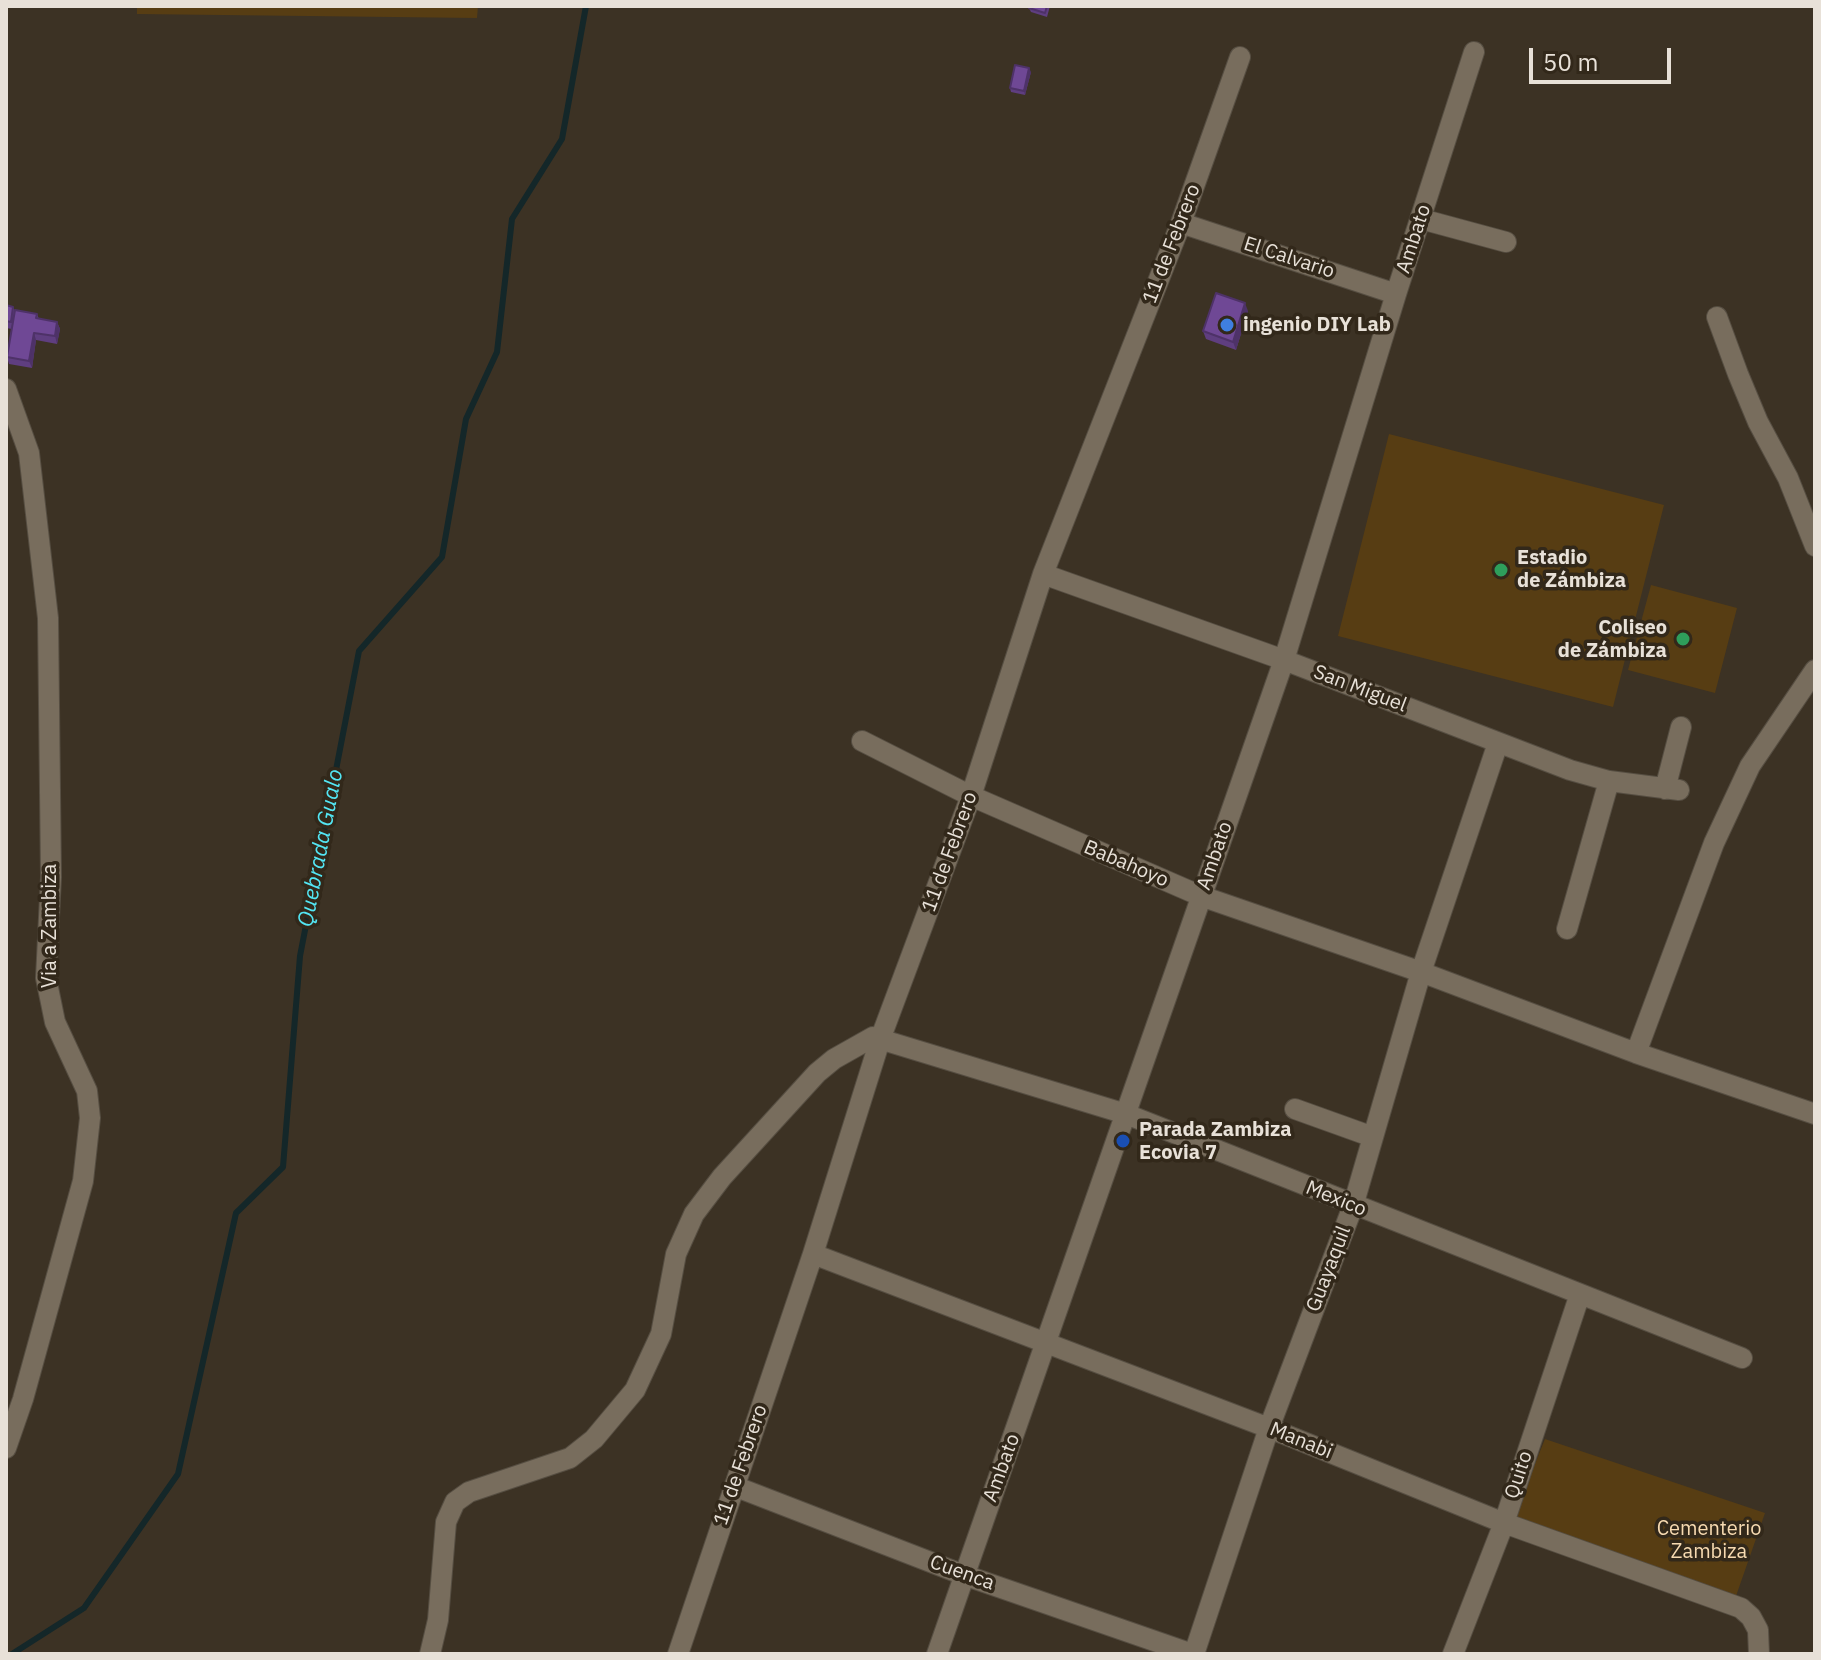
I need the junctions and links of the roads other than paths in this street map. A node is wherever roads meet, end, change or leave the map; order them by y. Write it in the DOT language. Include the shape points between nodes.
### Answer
graph roads {
  1 [pos="1474,52"];
  2 [pos="1240,57"];
  3 [pos="1421,219"];
  4 [pos="1181,223"];
  5 [pos="1506,242"];
  6 [pos="1396,294"];
  7 [pos="1717,317"];
  8 [pos="6,389"];
  9 [pos="1815,546"];
  10 [pos="1043,574"];
  11 [pos="1284,660"];
  12 [pos="1815,670"];
  13 [pos="1681,727"];
  14 [pos="862,741"];
  15 [pos="1498,743"];
  16 [pos="1609,781"];
  17 [pos="971,796"];
  18 [pos="1201,896"];
  19 [pos="1567,929"];
  20 [pos="1421,972"];
  21 [pos="881,1037"];
  22 [pos="1636,1053"];
  23 [pos="1295,1109"];
  24 [pos="1126,1114"];
  25 [pos="1815,1114"];
  26 [pos="1373,1137"];
  27 [pos="1353,1206"];
  28 [pos="813,1254"];
  29 [pos="1580,1294"];
  30 [pos="1046,1343"];
  31 [pos="1742,1358"];
  32 [pos="1269,1428"];
  33 [pos="6,1448"];
  34 [pos="734,1486"];
  35 [pos="1504,1523"];
  36 [pos="964,1575"];
  37 [pos="430,1654"];
  38 [pos="678,1654"];
  39 [pos="937,1654"];
  40 [pos="1193,1654"];
  41 [pos="1453,1654"];
  42 [pos="1759,1654"];
  1 -- 3 [label="street, Ambato"];
  2 -- 4 [label="street, 11 de Febrero"];
  3 -- 5 [label="street"];
  3 -- 6 [label="street, Ambato"];
  4 -- 6 [label="street, El Calvario"];
  4 -- 10 [label="street, 11 de Febrero"];
  6 -- 11 [label="street, Ambato"];
  7 -- 9 [label="street"];
  8 -- 33 [label="street, Via a Zambiza" via="29,453 48,618 51,877 46,978 55,1022 87,1091 90,1118 83,1181"];
  10 -- 11 [label="street, San Miguel"];
  10 -- 17 [label="street, 11 de Febrero"];
  11 -- 15 [label="street, San Miguel"];
  11 -- 18 [label="street, Ambato"];
  12 -- 22 [label="street" via="1750,766 1714,843"];
  13 -- 16 [label="street, San Miguel" via="1672,790"];
  14 -- 17 [label="street, Babahoyo"];
  15 -- 16 [label="street, San Miguel"];
  15 -- 20 [label="street, Guayaquil"];
  16 -- 19 [label="street"];
  17 -- 18 [label="street, Babahoyo"];
  17 -- 21 [label="street, 11 de Febrero"];
  18 -- 20 [label="street, Babahoyo"];
  18 -- 24 [label="street, Ambato"];
  20 -- 22 [label="street, Babahoyo"];
  20 -- 26 [label="street, Guayaquil"];
  21 -- 24 [label="street, Mexico"];
  21 -- 28 [label="street, 11 de Febrero"];
  21 -- 37 [label="street" via="817,1073 694,1214 676,1254 661,1334 635,1390 594,1439 570,1458 469,1492 455,1502 446,1522"];
  22 -- 25 [label="street, Babahoyo"];
  23 -- 26 [label="street"];
  24 -- 27 [label="street, Mexico"];
  24 -- 30 [label="street, Ambato"];
  26 -- 27 [label="street, Guayaquil"];
  27 -- 29 [label="street, Mexico"];
  27 -- 32 [label="street, Guayaquil"];
  28 -- 30 [label="street, Manabi"];
  28 -- 34 [label="street, 11 de Febrero"];
  29 -- 31 [label="street, Mexico"];
  29 -- 35 [label="street, Quito"];
  30 -- 32 [label="street, Manabi"];
  30 -- 36 [label="street, Ambato"];
  32 -- 35 [label="street, Manabi"];
  32 -- 40 [label="street, Guayaquil"];
  34 -- 36 [label="street, Cuenca"];
  34 -- 38 [label="street, 11 de Febrero"];
  35 -- 41 [label="street, Quito"];
  35 -- 42 [label="street, Manabi" via="1741,1608 1758,1630"];
  36 -- 39 [label="street, Ambato"];
  36 -- 40 [label="street, Cuenca"];
}
